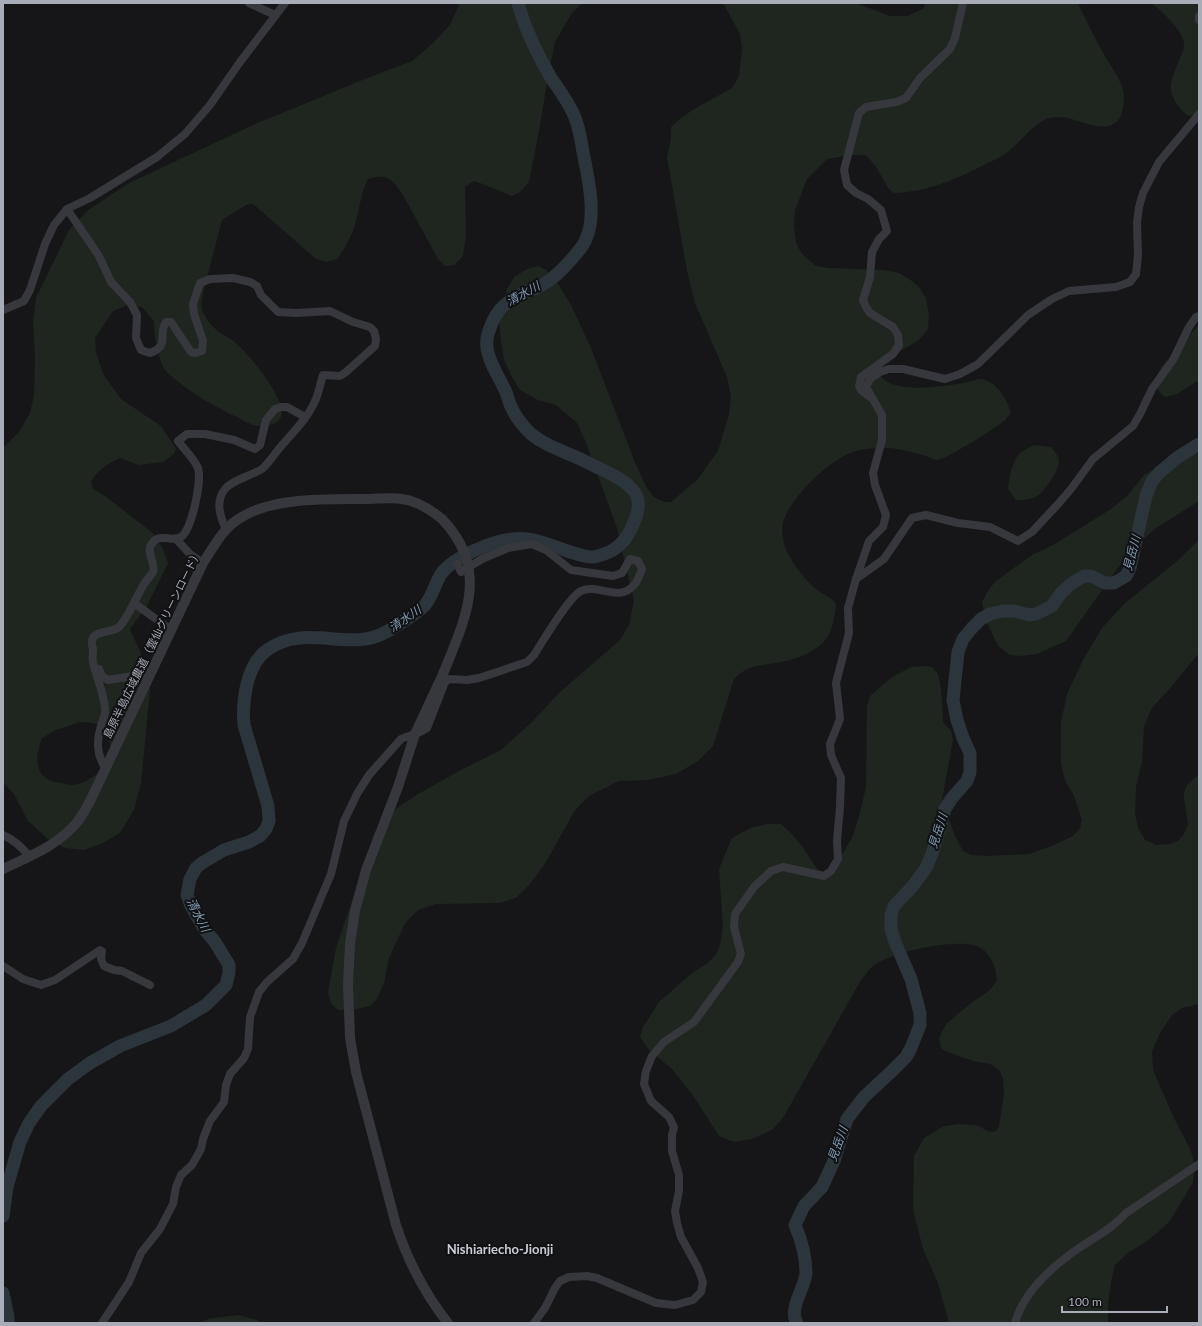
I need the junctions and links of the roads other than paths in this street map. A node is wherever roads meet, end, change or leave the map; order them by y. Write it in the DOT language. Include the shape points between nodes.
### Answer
graph roads {
  1 [pos="249,3"];
  2 [pos="284,3"];
  3 [pos="963,3"];
  4 [pos="275,15"];
  5 [pos="1199,16"];
  6 [pos="1199,20"];
  7 [pos="1199,114"];
  8 [pos="67,209"];
  9 [pos="3,310"];
  10 [pos="1199,316"];
  11 [pos="872,398"];
  12 [pos="305,417"];
  13 [pos="226,529"];
  14 [pos="176,539"];
  15 [pos="203,563"];
  16 [pos="457,564"];
  17 [pos="856,579"];
  18 [pos="134,603"];
  19 [pos="171,630"];
  20 [pos="93,651"];
  21 [pos="151,674"];
  22 [pos="415,734"];
  23 [pos="106,770"];
  24 [pos="3,835"];
  25 [pos="29,856"];
  26 [pos="3,868"];
  27 [pos="5,968"];
  28 [pos="3,978"];
  29 [pos="150,985"];
  30 [pos="1199,1164"];
  31 [pos="102,1323"];
  32 [pos="448,1323"];
  33 [pos="534,1323"];
  34 [pos="1015,1323"];
  1 -- 4 [label="street"];
  2 -- 4 [label="street"];
  3 -- 11 [label="street" via="955,38 950,48 920,78 906,98 866,107 859,113 844,170 847,185 881,210 887,231 879,238 872,252 870,277 863,300 870,313 893,327 898,335 899,345 893,354 861,377 861,390"];
  4 -- 8 [label="street" via="210,105 185,134 157,157"];
  5 -- 6 [label="street"];
  7 -- 11 [label="street" via="1159,162 1143,193 1137,223 1136,274 1130,282 1116,287 1069,291 1052,299 1028,315 978,364 960,374 946,379 903,368 880,372 870,379 866,387"];
  8 -- 9 [label="street" via="54,225 45,244 24,301"];
  8 -- 12 [label="street" via="99,256 111,282 130,302 137,315 136,338 141,350 150,353 158,350 163,342 163,327 166,322 171,322 191,352 202,351 203,341 193,304 200,283 210,279 233,278 250,282 257,286 261,295 278,312 330,310 353,322 370,327 374,331 375,346 340,376 322,375 315,402"];
  10 -- 17 [label="street" via="1189,327 1173,360 1152,389 1132,426 1093,459 1071,489 1032,532 1018,542 990,527 926,515 912,518 884,559"];
  11 -- 17 [label="street" via="882,415 882,440 874,473 875,485 886,515 884,527 869,541"];
  12 -- 13 [label="street" via="264,468 225,488 220,497 219,509"];
  12 -- 14 [label="street" via="287,407 274,409 266,420 260,445 255,449 234,440 205,434 187,434 181,438 178,441 198,467 200,478 192,517 185,532"];
  13 -- 15 [label="street, 島原半島広域農道（雲仙グリーンロード）"];
  13 -- 22 [label="street, 島原半島広域農道（雲仙グリーンロード）, bridge" via="236,520 261,508 330,499 402,499 430,509 451,528 464,552 470,578 468,603 443,674"];
  14 -- 15 [label="street"];
  14 -- 18 [label="street" via="158,538 149,548 154,564 153,572"];
  15 -- 19 [label="street, 島原半島広域農道（雲仙グリーンロード）"];
  16 -- 22 [label="street" via="461,572 482,559 508,548 531,544 546,550 571,570 613,576 622,573 630,559 638,561 642,569 628,591 618,594 590,589 572,598 527,662 479,678 447,680 427,728"];
  17 -- 33 [label="street" via="848,608 849,633 836,683 840,719 830,744 842,778 838,859 831,871 824,876 783,867 771,871 754,887 735,914 734,927 741,954 738,962 694,1022 664,1042 652,1056 646,1070 644,1084 651,1101 669,1118 674,1128 672,1151 679,1175 675,1212 681,1237 703,1282 701,1292 693,1300 675,1305 656,1304 598,1278 569,1277 560,1281"];
  18 -- 19 [label="street"];
  18 -- 20 [label="street" via="120,627 94,636"];
  19 -- 21 [label="street, 島原半島広域農道（雲仙グリーンロード）"];
  20 -- 21 [label="street" via="100,673 105,679"];
  20 -- 23 [label="street" via="92,659 106,710 98,746 100,759"];
  21 -- 23 [label="street, 島原半島広域農道（雲仙グリーンロード）"];
  22 -- 31 [label="street" via="401,739 369,775 357,794 344,821 331,874 302,943 293,959 259,992 250,1017 248,1049 244,1058 230,1074 224,1102 210,1121 201,1149 192,1165 181,1175 173,1204 160,1229 141,1253 129,1282"];
  22 -- 32 [label="street, 島原半島広域農道（雲仙グリーンロード）" via="366,870 355,911 348,984 350,1038 385,1188 403,1248 426,1293"];
  23 -- 25 [label="street, 島原半島広域農道（雲仙グリーンロード）" via="78,820 64,836"];
  24 -- 25 [label="street" via="11,838"];
  25 -- 26 [label="street, 島原半島広域農道（雲仙グリーンロード）"];
  27 -- 28 [label="street"];
  27 -- 29 [label="street" via="23,979 41,985 55,980 100,950 104,966 122,971"];
  30 -- 34 [label="street" via="1072,1252 1032,1290 1017,1314"];
}
